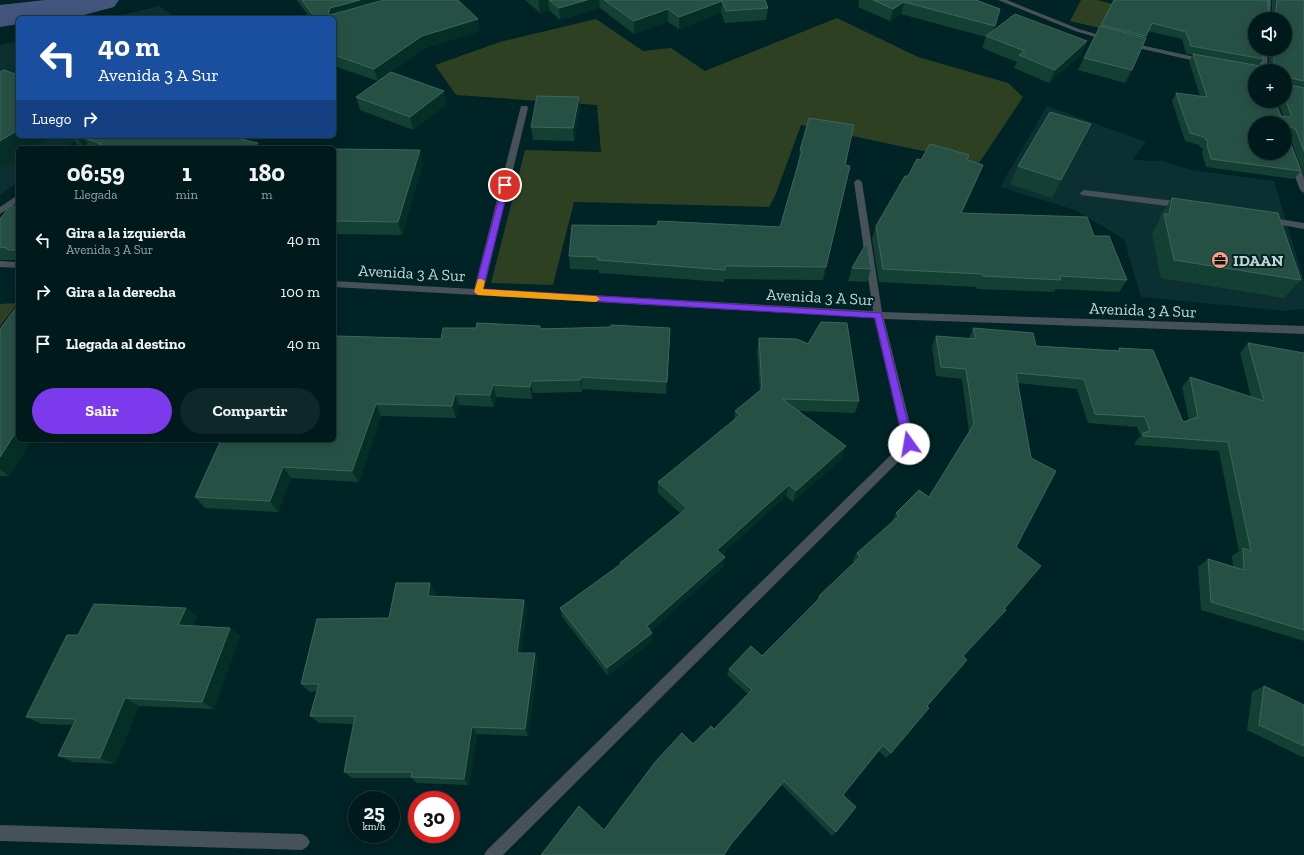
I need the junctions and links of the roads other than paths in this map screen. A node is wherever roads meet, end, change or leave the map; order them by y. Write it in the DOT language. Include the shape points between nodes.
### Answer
graph roads {
  1 [pos="1001,0"];
  2 [pos="1268,0"];
  3 [pos="1267,12"];
  4 [pos="1213,63"];
  5 [pos="524,108"];
  6 [pos="100,138"];
  7 [pos="90,146"];
  8 [pos="1292,157"];
  9 [pos="858,182"];
  10 [pos="1304,190"];
  11 [pos="1084,194"];
  12 [pos="16,199"];
  13 [pos="1192,206"];
  14 [pos="0,211"];
  15 [pos="1259,218"];
  16 [pos="1304,226"];
  17 [pos="0,264"];
  18 [pos="16,265"];
  19 [pos="336,284"];
  20 [pos="478,292"];
  21 [pos="878,315"];
  22 [pos="1304,330"];
  23 [pos="0,833"];
  24 [pos="302,842"];
  25 [pos="492,855"];
  1 -- 4 [label="street" via="1077,30 1134,46"];
  2 -- 3 [label="street"];
  5 -- 20 [label="street"];
  6 -- 7 [label="street"];
  8 -- 10 [label="street"];
  9 -- 21 [label="street"];
  11 -- 13 [label="street"];
  12 -- 14 [label="street"];
  15 -- 16 [label="street"];
  17 -- 18 [label="street"];
  19 -- 20 [label="street, Avenida 3 A Sur"];
  20 -- 21 [label="street, Avenida 3 A Sur"];
  21 -- 22 [label="street, Avenida 3 A Sur"];
  21 -- 25 [label="street" via="909,444"];
  23 -- 24 [label="street"];
}
